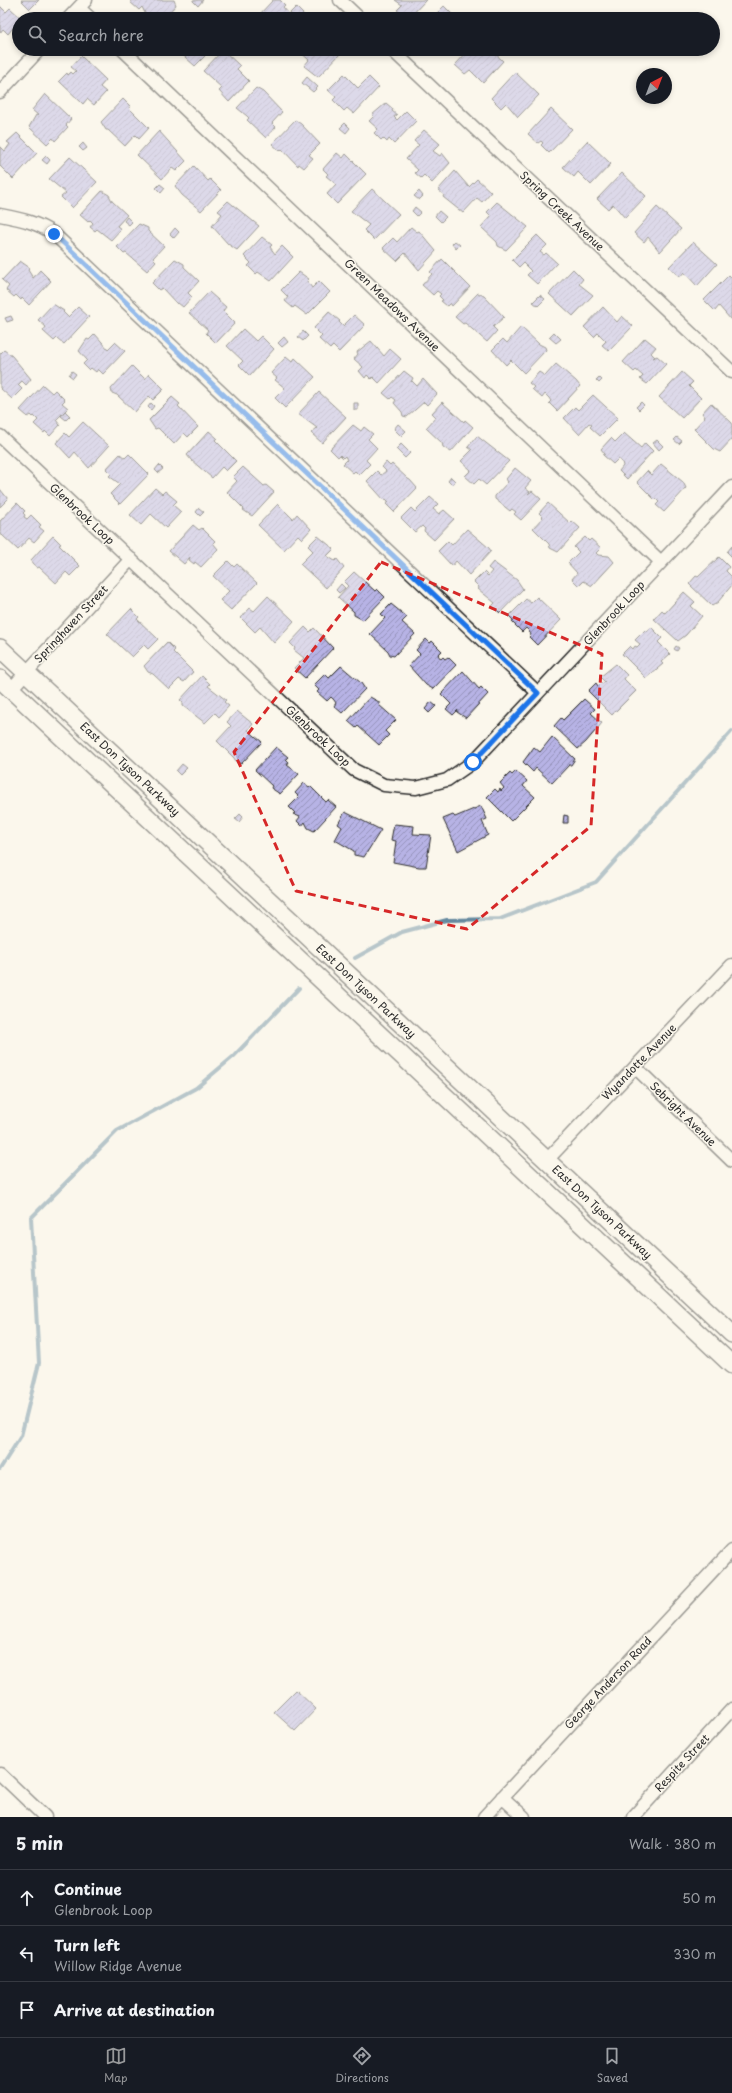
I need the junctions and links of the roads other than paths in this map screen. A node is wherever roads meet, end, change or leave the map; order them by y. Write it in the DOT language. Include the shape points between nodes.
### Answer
graph roads {
  1 [pos="340,0"];
  2 [pos="83,4"];
  3 [pos="75,12"];
  4 [pos="353,12"];
  5 [pos="33,56"];
  6 [pos="129,56"];
  7 [pos="398,56"];
  8 [pos="0,92"];
  9 [pos="0,215"];
  10 [pos="732,372"];
  11 [pos="0,436"];
  12 [pos="732,487"];
  13 [pos="131,560"];
  14 [pos="662,562"];
  15 [pos="0,648"];
  16 [pos="26,672"];
  17 [pos="5,684"];
  18 [pos="538,693"];
  19 [pos="732,965"];
  20 [pos="635,1068"];
  21 [pos="547,1160"];
  22 [pos="732,1161"];
  23 [pos="732,1334"];
  24 [pos="732,1365"];
  25 [pos="732,1550"];
  26 [pos="732,1709"];
  27 [pos="0,1774"];
  28 [pos="502,1797"];
  29 [pos="45,1817"];
  30 [pos="484,1817"];
  31 [pos="524,1817"];
  32 [pos="633,1817"];
  1 -- 4 [label="street"];
  2 -- 3 [label="street"];
  5 -- 8 [label="street"];
  6 -- 14 [label="street, Green Meadows Avenue"];
  7 -- 10 [label="street, Spring Creek Avenue"];
  9 -- 18 [label="street" via="29,221 43,226 54,234"];
  11 -- 13 [label="street, Glenbrook Loop"];
  12 -- 14 [label="street, Glenbrook Loop"];
  13 -- 16 [label="street, Springhaven Street"];
  13 -- 18 [label="street, Glenbrook Loop" via="354,770 384,785 416,788 447,780 473,762"];
  14 -- 18 [label="street, Glenbrook Loop"];
  15 -- 16 [label="main road, East Don Tyson Parkway"];
  16 -- 17 [label="street, Springhaven Street"];
  16 -- 21 [label="main road, East Don Tyson Parkway"];
  17 -- 24 [label="main road, East Don Tyson Parkway"];
  19 -- 20 [label="street, Wyandotte Avenue"];
  20 -- 21 [label="street, Wyandotte Avenue"];
  20 -- 22 [label="street, Sebright Avenue"];
  21 -- 23 [label="main road, East Don Tyson Parkway"];
  25 -- 28 [label="street, George Anderson Road"];
  26 -- 32 [label="street, Respite Street"];
  27 -- 29 [label="street"];
  28 -- 30 [label="street, George Anderson Road"];
  28 -- 31 [label="street"];
}
